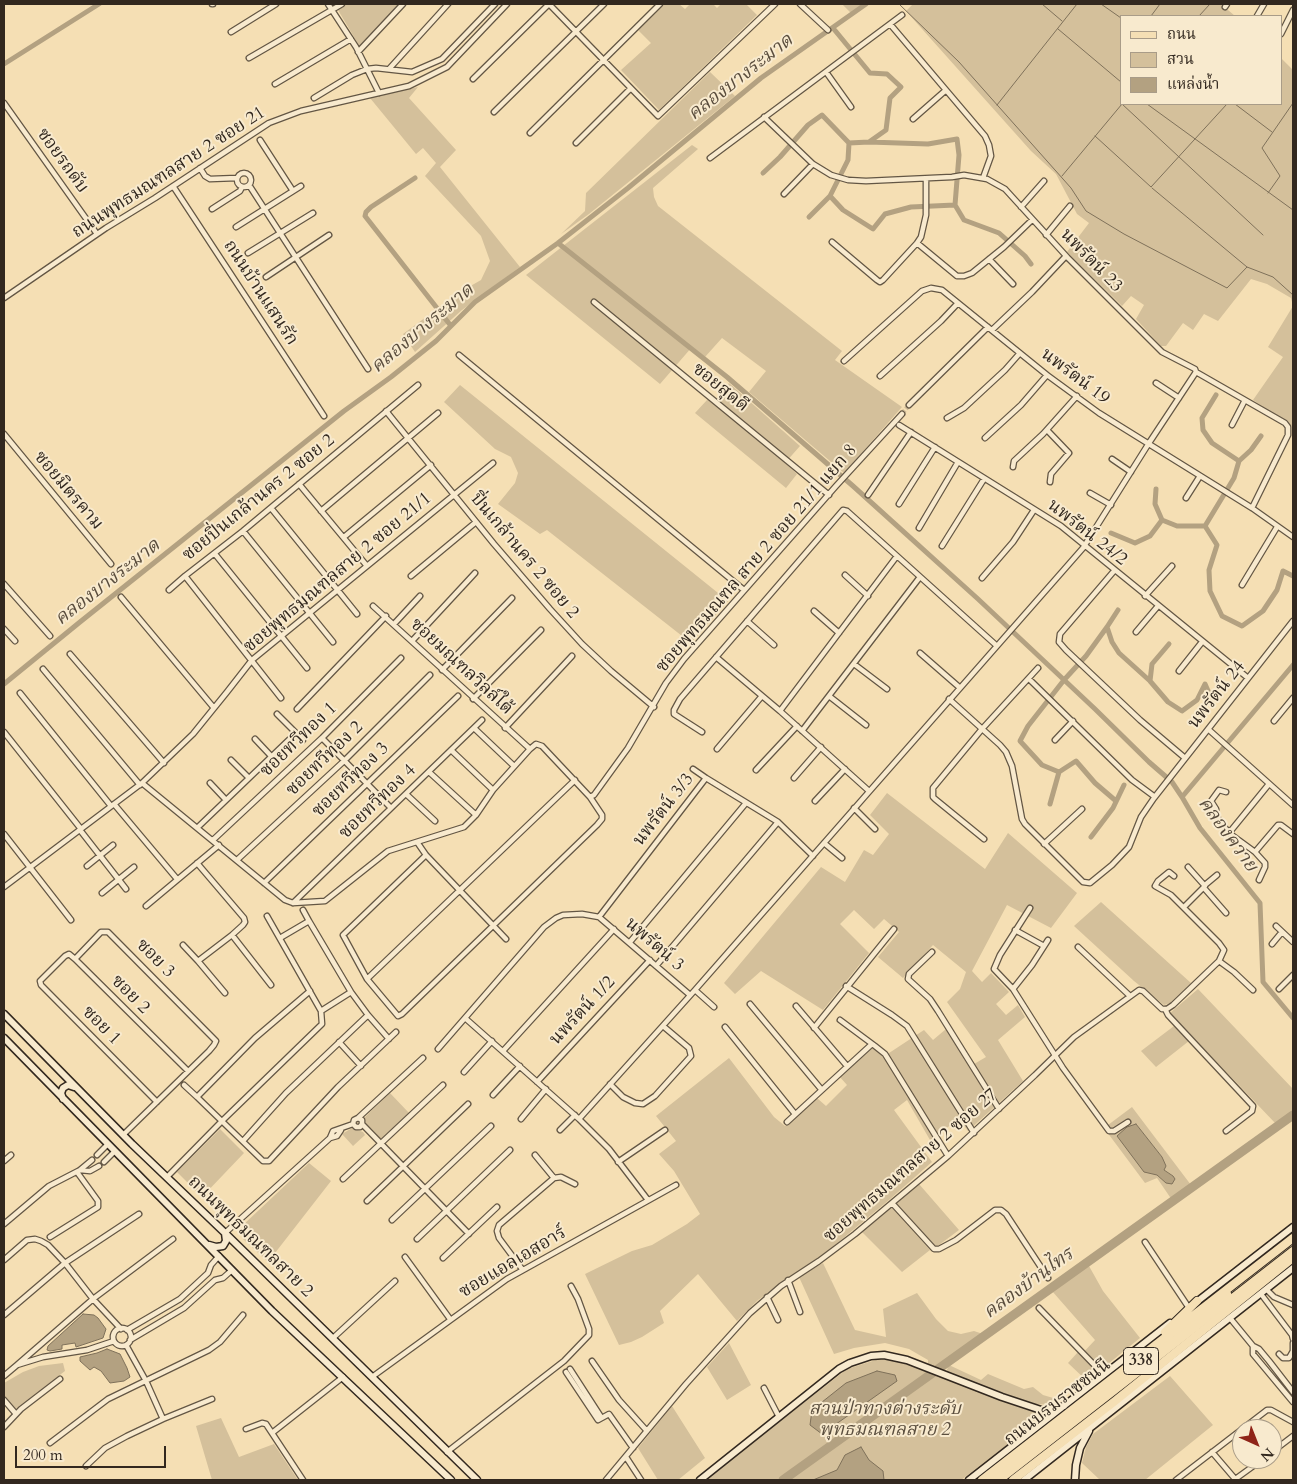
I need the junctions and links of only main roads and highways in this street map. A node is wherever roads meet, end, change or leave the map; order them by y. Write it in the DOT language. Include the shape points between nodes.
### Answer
graph roads {
  1 [pos="4,1014"];
  2 [pos="4,1038"];
  3 [pos="75,1088"];
  4 [pos="64,1101"];
  5 [pos="1293,1227"];
  6 [pos="226,1233"];
  7 [pos="1293,1238"];
  8 [pos="1293,1242"];
  9 [pos="208,1245"];
  10 [pos="1293,1250"];
  11 [pos="1293,1258"];
  12 [pos="1293,1268"];
  13 [pos="1198,1301"];
  14 [pos="1214,1330"];
  15 [pos="1134,1361"];
  16 [pos="1150,1373"];
  17 [pos="1064,1406"];
  18 [pos="1093,1426"];
  19 [pos="451,1480"];
  20 [pos="477,1480"];
  21 [pos="700,1480"];
  22 [pos="969,1480"];
  23 [pos="982,1480"];
  24 [pos="988,1480"];
  25 [pos="999,1480"];
  26 [pos="1013,1480"];
  27 [pos="1024,1480"];
  28 [pos="1075,1480"];
  1 -- 3 [label="main road, ถนนพุทธมณฑลสาย 2"];
  2 -- 4 [label="main road, ถนนพุทธมณฑลสาย 2"];
  3 -- 4 [label="main road" via="68,1085 63,1088"];
  3 -- 6 [label="main road, ถนนพุทธมณฑลสาย 2"];
  4 -- 9 [label="main road, ถนนพุทธมณฑลสาย 2"];
  5 -- 13 [label="main road, 338"];
  6 -- 9 [label="main road" via="223,1246"];
  6 -- 20 [label="main road, ถนนพุทธมณฑลสาย 2"];
  7 -- 15 [label="main road, ถนนบรมราชชนนี / 338"];
  8 -- 24 [label="main road, 338"];
  9 -- 19 [label="main road, ถนนพุทธมณฑลสาย 2"];
  10 -- 25 [label="main road, 338"];
  11 -- 16 [label="main road, ถนนบรมราชชนนี / 338"];
  12 -- 14 [label="main road, 338"];
  13 -- 15 [label="main road"];
  13 -- 17 [label="main road, 338"];
  14 -- 16 [label="main road"];
  14 -- 18 [label="main road, 338"];
  15 -- 23 [label="main road, ถนนบรมราชชนนี / 338"];
  16 -- 26 [label="main road, ถนนบรมราชชนนี / 338"];
  17 -- 21 [label="main road" via="1044,1411 907,1360 884,1355 860,1359 839,1369"];
  17 -- 22 [label="main road, 338"];
  18 -- 27 [label="main road, 338"];
  18 -- 28 [label="main road" via="1080,1448"];
}
